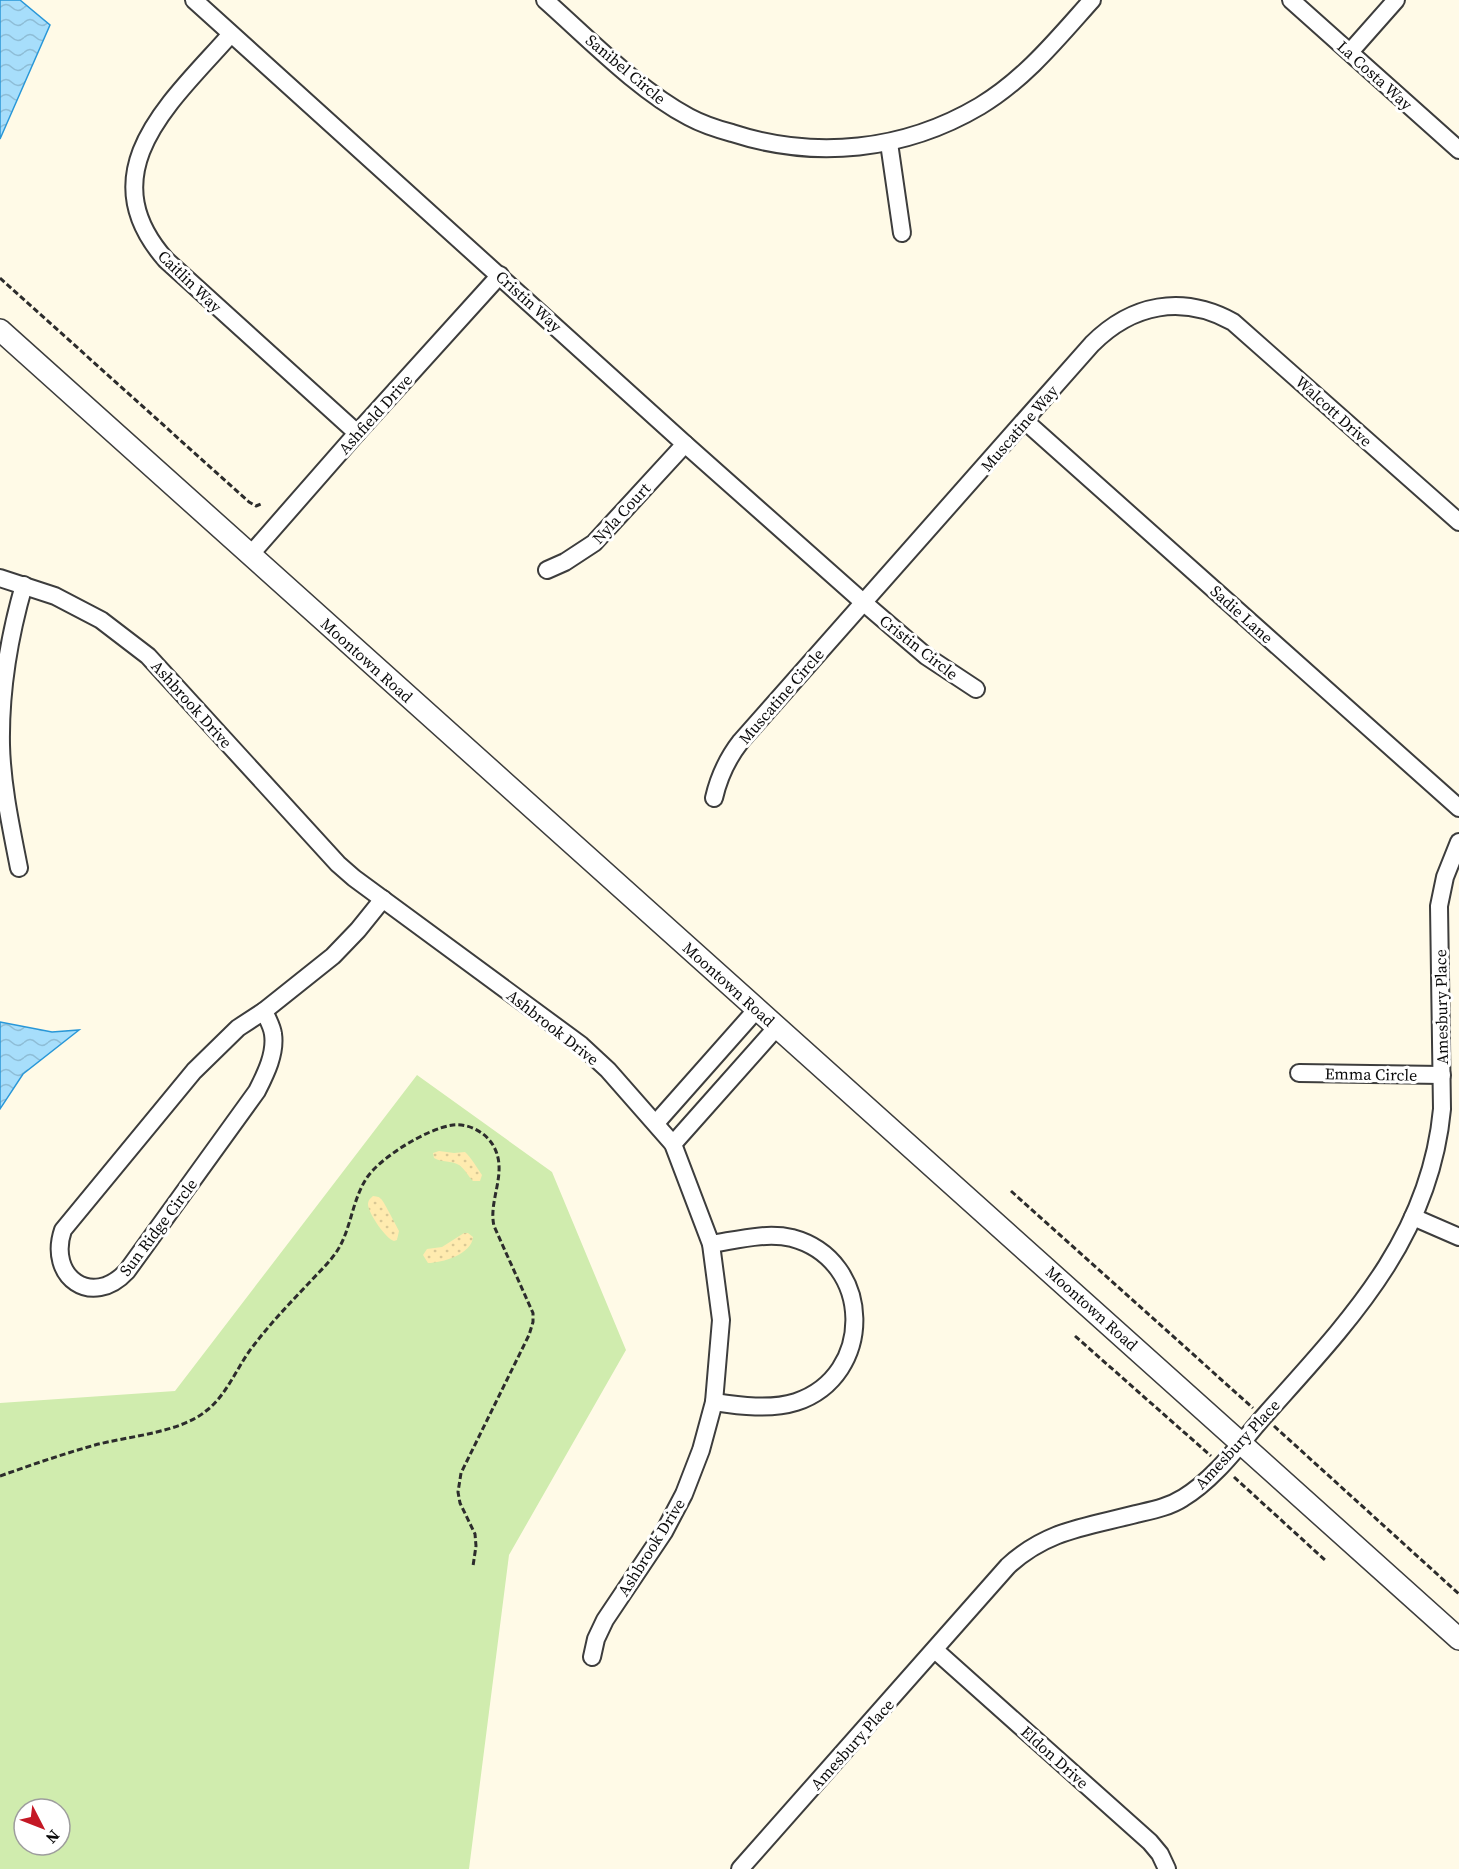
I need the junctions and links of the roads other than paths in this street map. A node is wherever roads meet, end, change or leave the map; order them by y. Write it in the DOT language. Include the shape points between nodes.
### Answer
graph roads {
  1 [pos="194,0"];
  2 [pos="545,0"];
  3 [pos="1092,0"];
  4 [pos="1291,0"];
  5 [pos="1396,0"];
  6 [pos="564,6"];
  7 [pos="231,34"];
  8 [pos="1350,52"];
  9 [pos="889,143"];
  10 [pos="1459,150"];
  11 [pos="902,233"];
  12 [pos="500,275"];
  13 [pos="1203,309"];
  14 [pos="0,330"];
  15 [pos="1025,421"];
  16 [pos="357,433"];
  17 [pos="685,444"];
  18 [pos="1459,522"];
  19 [pos="251,554"];
  20 [pos="547,570"];
  21 [pos="0,578"];
  22 [pos="24,585"];
  23 [pos="863,602"];
  24 [pos="976,689"];
  25 [pos="714,798"];
  26 [pos="1459,808"];
  27 [pos="1459,842"];
  28 [pos="19,868"];
  29 [pos="383,899"];
  30 [pos="756,1009"];
  31 [pos="264,1011"];
  32 [pos="777,1027"];
  33 [pos="1299,1073"];
  34 [pos="1442,1075"];
  35 [pos="656,1123"];
  36 [pos="673,1144"];
  37 [pos="1413,1217"];
  38 [pos="1459,1237"];
  39 [pos="711,1244"];
  40 [pos="714,1402"];
  41 [pos="1241,1442"];
  42 [pos="1459,1639"];
  43 [pos="934,1650"];
  44 [pos="592,1658"];
  45 [pos="740,1869"];
  46 [pos="1167,1869"];
  1 -- 7 [label="street, Cristin Way"];
  2 -- 6 [label="street, Sanibel Circle"];
  3 -- 9 [label="street, Sanibel Circle" via="1026,71 981,106 943,125"];
  4 -- 8 [label="street, La Costa Way"];
  5 -- 8 [label="street"];
  6 -- 9 [label="street, Sanibel Circle" via="645,88 690,118 755,141 793,147 843,149"];
  7 -- 12 [label="street, Cristin Way"];
  7 -- 16 [label="street, Caitlin Way" via="166,108 148,135 135,176 142,224 166,260"];
  8 -- 10 [label="street, La Costa Way"];
  9 -- 11 [label="street"];
  12 -- 16 [label="street, Ashfield Drive"];
  12 -- 17 [label="street, Cristin Way"];
  13 -- 15 [label="street, Muscatine Way" via="1158,308 1114,325 1092,344"];
  13 -- 18 [label="street, Walcott Drive" via="1246,332"];
  14 -- 19 [label="street, Moontown Road"];
  15 -- 23 [label="street, Muscatine Way"];
  15 -- 26 [label="street, Sadie Lane"];
  16 -- 19 [label="street, Ashfield Drive"];
  17 -- 20 [label="street, Nyla Court" via="594,543"];
  17 -- 23 [label="street, Cristin Way"];
  19 -- 30 [label="street, Moontown Road"];
  21 -- 22 [label="street, Ashbrook Drive"];
  22 -- 28 [label="street" via="7,653 1,715 8,813"];
  22 -- 29 [label="street, Ashbrook Drive" via="101,620 148,656 338,864"];
  23 -- 24 [label="street, Cristin Circle" via="926,656"];
  23 -- 25 [label="street, Muscatine Circle" via="731,754"];
  27 -- 34 [label="street, Amesbury Place" via="1439,906"];
  29 -- 31 [label="street, Sun Ridge Circle" via="333,956"];
  29 -- 35 [label="street, Ashbrook Drive" via="581,1045"];
  30 -- 32 [label="street, Moontown Road"];
  30 -- 35 [label="street"];
  31 -- 31 [label="street, Sun Ridge Circle" via="238,1028 194,1071 63,1230 59,1255 63,1269 73,1281 90,1288 116,1283 257,1091 267,1073 273,1047 273,1033"];
  32 -- 36 [label="street"];
  32 -- 41 [label="street, Moontown Road"];
  33 -- 34 [label="street, Emma Circle"];
  34 -- 37 [label="street, Amesbury Place" via="1440,1136"];
  35 -- 36 [label="street, Ashbrook Drive"];
  36 -- 39 [label="street, Ashbrook Drive"];
  37 -- 38 [label="street"];
  37 -- 41 [label="street, Amesbury Place" via="1373,1289"];
  39 -- 40 [label="street, Ashbrook Drive" via="721,1320"];
  39 -- 40 [label="street" via="770,1236 807,1244 833,1263 843,1277 850,1290 856,1322 850,1353 842,1367 810,1396 780,1406"];
  40 -- 44 [label="street, Ashbrook Drive" via="684,1494 664,1532 605,1620"];
  41 -- 42 [label="street, Moontown Road"];
  41 -- 43 [label="street, Amesbury Place" via="1184,1498 1165,1507 1057,1534 1023,1552"];
  43 -- 45 [label="street, Amesbury Place"];
  43 -- 46 [label="street, Eldon Drive" via="1150,1842"];
}
